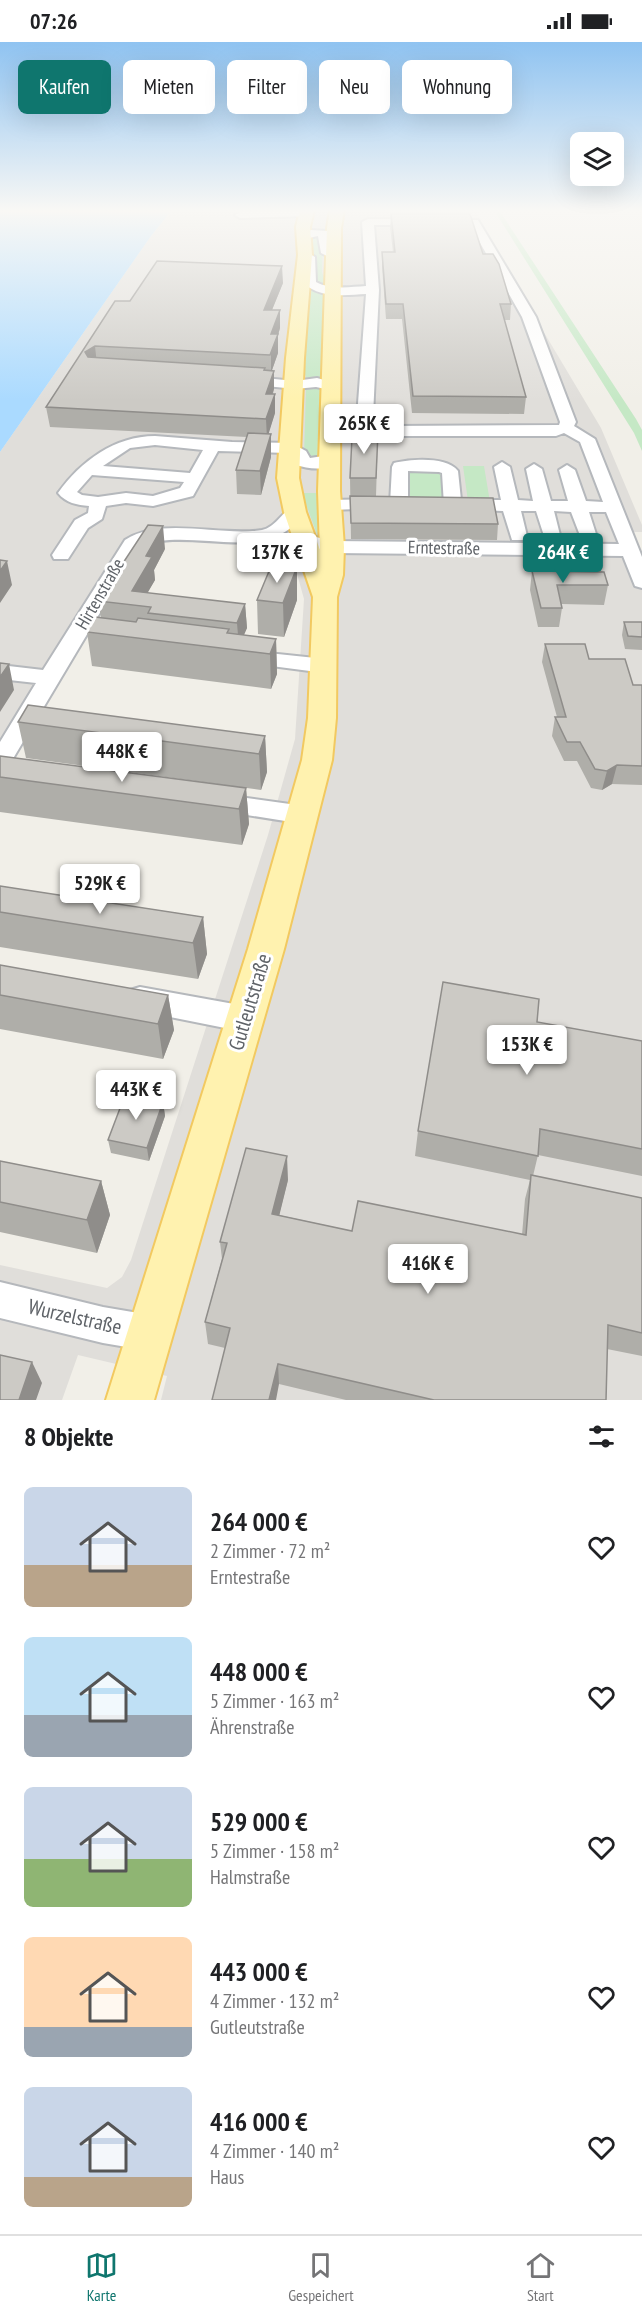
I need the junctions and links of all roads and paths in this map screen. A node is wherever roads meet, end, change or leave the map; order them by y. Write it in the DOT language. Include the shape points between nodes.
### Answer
graph roads {
  1 [pos="303,273"];
  2 [pos="310,273"];
  3 [pos="333,273"];
  4 [pos="372,273"];
  5 [pos="503,273"];
  6 [pos="333,290"];
  7 [pos="373,290"];
  8 [pos="223,379"];
  9 [pos="295,385"];
  10 [pos="330,386"];
  11 [pos="566,428"];
  12 [pos="213,446"];
  13 [pos="291,448"];
  14 [pos="330,460"];
  15 [pos="502,467"];
  16 [pos="534,469"];
  17 [pos="89,470"];
  18 [pos="567,470"];
  19 [pos="195,478"];
  20 [pos="98,502"];
  21 [pos="399,504"];
  22 [pos="330,505"];
  23 [pos="453,505"];
  24 [pos="511,506"];
  25 [pos="544,506"];
  26 [pos="579,507"];
  27 [pos="612,507"];
  28 [pos="295,512"];
  29 [pos="587,534"];
  30 [pos="266,535"];
  31 [pos="551,535"];
  32 [pos="518,537"];
  33 [pos="306,545"];
  34 [pos="332,547"];
  35 [pos="630,550"];
  36 [pos="61,555"];
  37 [pos="642,582"];
  38 [pos="325,597"];
  39 [pos="228,654"];
  40 [pos="325,666"];
  41 [pos="0,672"];
  42 [pos="50,678"];
  43 [pos="0,761"];
  44 [pos="198,800"];
  45 [pos="304,815"];
  46 [pos="119,995"];
  47 [pos="244,1019"];
  48 [pos="0,1300"];
  49 [pos="150,1333"];
  50 [pos="130,1400"];
  1 -- 9 [label="main road, Gutleutstraße"];
  2 -- 6 [label="street, Gutleutstraße" via="310,283"];
  3 -- 6 [label="main road, Gutleutstraße"];
  4 -- 7 [label="street"];
  5 -- 11 [label="street" via="529,317 568,422"];
  6 -- 7 [label="street"];
  6 -- 10 [label="main road, Gutleutstraße"];
  7 -- 11 [label="street" via="365,417 369,423 391,431"];
  8 -- 9 [label="street"];
  9 -- 10 [label="street" via="317,382"];
  9 -- 13 [label="main road, Gutleutstraße"];
  10 -- 14 [label="main road, Gutleutstraße"];
  11 -- 27 [label="street" via="587,439"];
  12 -- 13 [label="street"];
  12 -- 17 [label="street" via="132,443"];
  12 -- 19 [label="street"];
  13 -- 14 [label="street" via="304,463"];
  13 -- 28 [label="main road, Gutleutstraße" via="288,478"];
  14 -- 22 [label="main road, Gutleutstraße"];
  15 -- 24 [label="street"];
  16 -- 25 [label="street"];
  17 -- 19 [label="street"];
  17 -- 20 [label="street" via="67,493 78,500"];
  18 -- 26 [label="street"];
  19 -- 20 [label="street" via="187,492 153,501 126,498"];
  20 -- 36 [label="street" via="96,516 81,524"];
  21 -- 22 [label="street"];
  21 -- 23 [label="street"];
  21 -- 23 [label="street" via="400,467 443,467 450,471"];
  22 -- 34 [label="main road, Gutleutstraße"];
  23 -- 24 [label="street"];
  24 -- 25 [label="street"];
  24 -- 32 [label="street"];
  25 -- 26 [label="street"];
  25 -- 31 [label="street"];
  26 -- 27 [label="street"];
  26 -- 29 [label="street"];
  27 -- 35 [label="street"];
  28 -- 30 [label="street" via="280,530"];
  28 -- 33 [label="main road, Gutleutstraße"];
  30 -- 33 [label="street, Hirtenstraße"];
  30 -- 42 [label="street, Hirtenstraße" via="176,535 134,542 124,553 85,637"];
  33 -- 34 [label="street"];
  33 -- 38 [label="main road, Gutleutstraße"];
  34 -- 35 [label="street, Erntestraße"];
  34 -- 38 [label="main road, Gutleutstraße"];
  35 -- 37 [label="street"];
  38 -- 40 [label="main road, Gutleutstraße"];
  39 -- 40 [label="street"];
  40 -- 45 [label="main road, Gutleutstraße" via="317,760"];
  41 -- 42 [label="street"];
  42 -- 43 [label="street, Hirtenstraße"];
  44 -- 45 [label="street"];
  45 -- 47 [label="main road, Gutleutstraße"];
  46 -- 47 [label="street"];
  47 -- 49 [label="main road, Gutleutstraße"];
  48 -- 49 [label="street, Wurzelstraße" via="103,1326"];
  49 -- 50 [label="main road, Gutleutstraße"];
}
